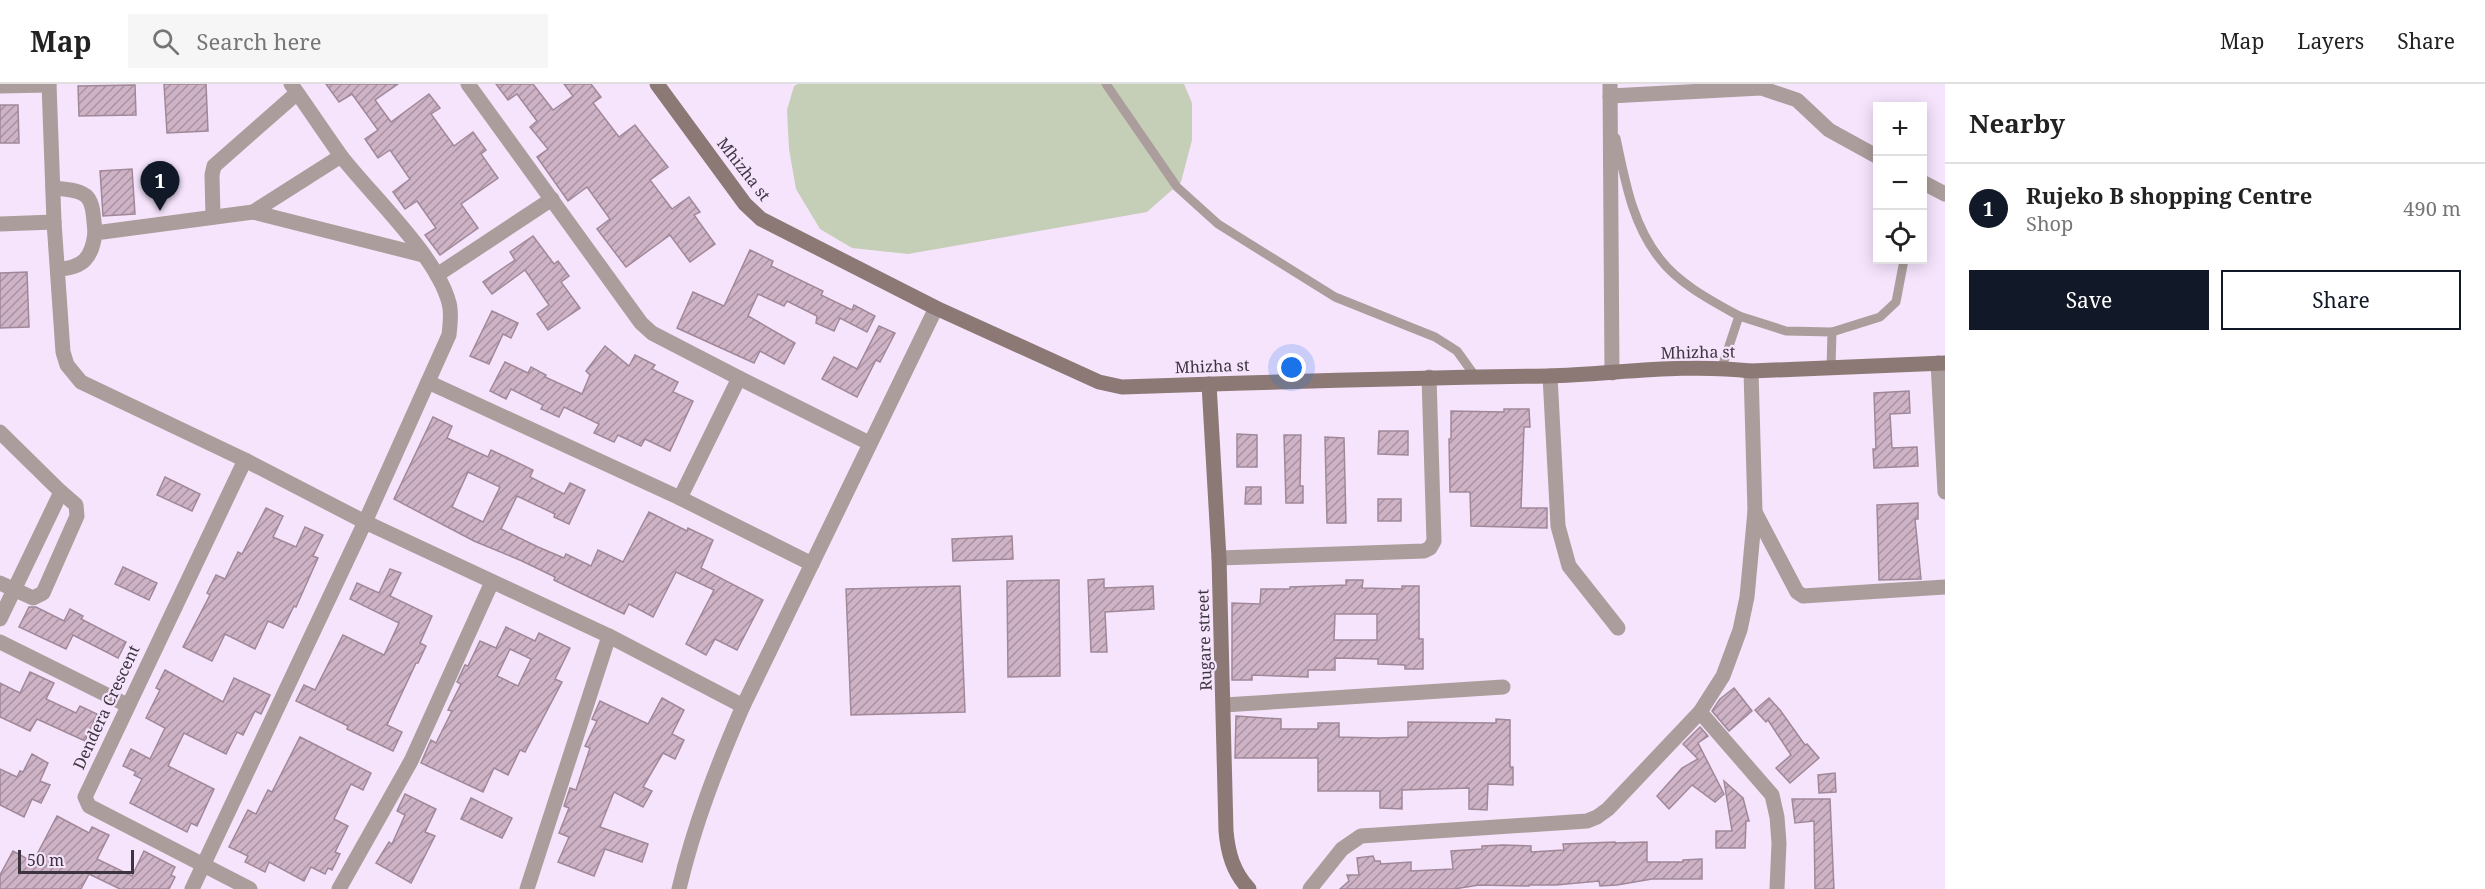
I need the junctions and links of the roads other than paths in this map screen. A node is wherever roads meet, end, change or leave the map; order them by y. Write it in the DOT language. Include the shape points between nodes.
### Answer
graph roads {
  1 [pos="468,84"];
  2 [pos="657,84"];
  3 [pos="1106,84"];
  4 [pos="49,85"];
  5 [pos="0,86"];
  6 [pos="294,88"];
  7 [pos="1610,90"];
  8 [pos="1610,113"];
  9 [pos="341,156"];
  10 [pos="1876,156"];
  11 [pos="1927,184"];
  12 [pos="53,188"];
  13 [pos="1945,194"];
  14 [pos="552,199"];
  15 [pos="253,212"];
  16 [pos="213,217"];
  17 [pos="54,222"];
  18 [pos="0,224"];
  19 [pos="95,233"];
  20 [pos="423,255"];
  21 [pos="1903,264"];
  22 [pos="58,269"];
  23 [pos="437,275"];
  24 [pos="936,308"];
  25 [pos="1739,316"];
  26 [pos="1832,332"];
  27 [pos="1941,363"];
  28 [pos="1722,367"];
  29 [pos="1832,368"];
  30 [pos="1751,371"];
  31 [pos="1612,373"];
  32 [pos="1475,376"];
  33 [pos="1550,376"];
  34 [pos="1429,377"];
  35 [pos="739,378"];
  36 [pos="428,382"];
  37 [pos="1209,384"];
  38 [pos="0,432"];
  39 [pos="869,442"];
  40 [pos="244,460"];
  41 [pos="61,492"];
  42 [pos="1945,492"];
  43 [pos="680,498"];
  44 [pos="1755,511"];
  45 [pos="365,522"];
  46 [pos="1219,558"];
  47 [pos="812,564"];
  48 [pos="492,582"];
  49 [pos="0,583"];
  50 [pos="1945,587"];
  51 [pos="15,591"];
  52 [pos="0,619"];
  53 [pos="1618,628"];
  54 [pos="609,636"];
  55 [pos="0,642"];
  56 [pos="1503,687"];
  57 [pos="127,705"];
  58 [pos="1224,705"];
  59 [pos="743,706"];
  60 [pos="1700,712"];
  61 [pos="204,864"];
  62 [pos="192,889"];
  63 [pos="250,889"];
  64 [pos="339,889"];
  65 [pos="527,889"];
  66 [pos="679,889"];
  67 [pos="1249,889"];
  68 [pos="1310,889"];
  69 [pos="1777,889"];
  1 -- 14 [label="street"];
  2 -- 24 [label="street, Mhizha st" via="752,212"];
  3 -- 32 [label="lane" via="1177,187 1218,224 1335,297 1435,337 1457,351"];
  4 -- 5 [label="street"];
  4 -- 12 [label="street"];
  6 -- 9 [label="street"];
  6 -- 16 [label="street" via="214,166"];
  7 -- 8 [label="street"];
  7 -- 10 [label="street" via="1761,88 1797,100 1824,126"];
  8 -- 25 [label="lane" via="1632,208 1660,260 1696,291"];
  8 -- 31 [label="street"];
  9 -- 15 [label="street"];
  9 -- 20 [label="street"];
  11 -- 13 [label="street"];
  12 -- 17 [label="street"];
  12 -- 19 [label="street" via="78,190 86,196 93,204"];
  14 -- 23 [label="street"];
  14 -- 35 [label="street" via="641,323 652,333"];
  15 -- 16 [label="street"];
  15 -- 20 [label="street"];
  16 -- 19 [label="street"];
  17 -- 18 [label="street"];
  17 -- 22 [label="street"];
  19 -- 22 [label="street" via="93,249 84,261 74,269"];
  20 -- 23 [label="street"];
  21 -- 26 [label="lane" via="1896,302 1880,317"];
  22 -- 40 [label="street" via="63,352 73,374 81,382"];
  23 -- 36 [label="street" via="449,303 451,322"];
  24 -- 37 [label="street, Mhizha st" via="1099,382 1122,387"];
  24 -- 39 [label="street"];
  25 -- 26 [label="lane" via="1786,331"];
  25 -- 28 [label="lane"];
  26 -- 29 [label="lane"];
  27 -- 29 [label="street, Mhizha st"];
  27 -- 42 [label="street"];
  28 -- 30 [label="street, Mhizha st"];
  28 -- 31 [label="street, Mhizha st"];
  29 -- 30 [label="street, Mhizha st"];
  30 -- 44 [label="street"];
  31 -- 33 [label="street, Mhizha st"];
  32 -- 33 [label="street, Mhizha st"];
  32 -- 34 [label="street, Mhizha st"];
  33 -- 53 [label="street" via="1558,526 1569,566"];
  34 -- 37 [label="street, Mhizha st"];
  34 -- 46 [label="street" via="1434,541 1430,548"];
  35 -- 39 [label="street"];
  35 -- 43 [label="street"];
  36 -- 43 [label="street"];
  36 -- 45 [label="street"];
  37 -- 46 [label="street, Rugare street"];
  38 -- 41 [label="street"];
  39 -- 47 [label="street"];
  40 -- 45 [label="street"];
  40 -- 57 [label="street, Dendera Crescent"];
  41 -- 51 [label="street"];
  41 -- 51 [label="street" via="76,505 77,516 45,589 35,598"];
  43 -- 47 [label="street"];
  44 -- 50 [label="street" via="1803,597"];
  44 -- 60 [label="street" via="1740,630 1723,676"];
  45 -- 48 [label="street"];
  45 -- 61 [label="street"];
  46 -- 58 [label="street, Rugare street"];
  47 -- 59 [label="street"];
  48 -- 54 [label="street"];
  48 -- 64 [label="street" via="411,761"];
  49 -- 51 [label="street"];
  51 -- 52 [label="street"];
  54 -- 59 [label="street"];
  54 -- 65 [label="street"];
  55 -- 57 [label="street"];
  56 -- 58 [label="street"];
  57 -- 61 [label="street, Dendera Crescent" via="86,791 87,803"];
  58 -- 67 [label="street, Rugare street" via="1228,853 1240,880"];
  59 -- 66 [label="street" via="690,841"];
  60 -- 68 [label="street" via="1630,788 1597,817 1587,821 1361,836 1342,849"];
  60 -- 69 [label="street" via="1772,795 1779,843"];
  61 -- 62 [label="street"];
  61 -- 63 [label="street, Dendera Crescent"];
}
